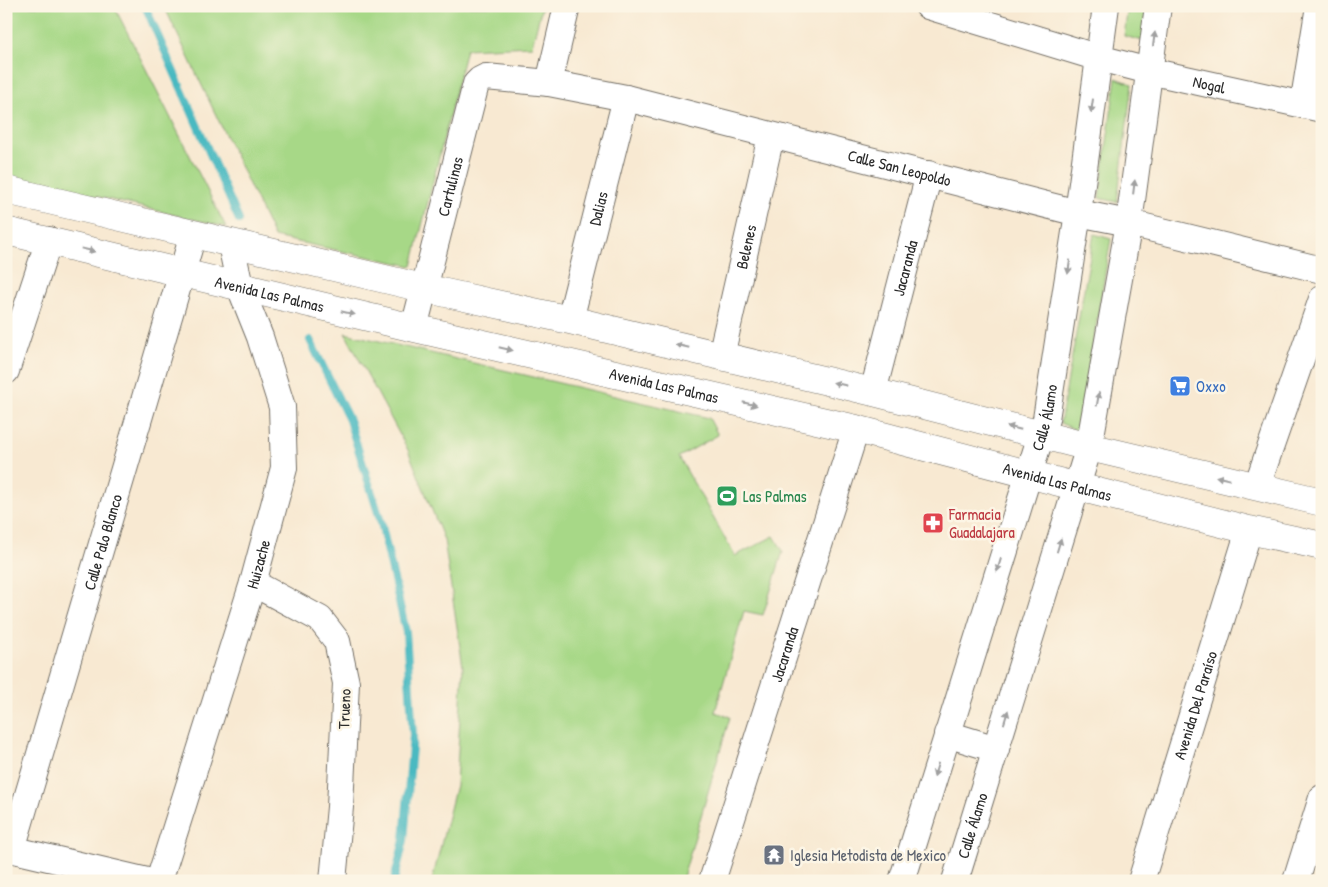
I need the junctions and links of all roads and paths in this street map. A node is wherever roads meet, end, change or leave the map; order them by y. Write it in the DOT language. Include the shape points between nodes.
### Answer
graph roads {
  1 [pos="567,6"];
  2 [pos="928,6"];
  3 [pos="1106,6"];
  4 [pos="1158,6"];
  5 [pos="1319,6"];
  6 [pos="1099,58"];
  7 [pos="1149,71"];
  8 [pos="548,83"];
  9 [pos="476,84"];
  10 [pos="626,98"];
  11 [pos="1312,107"];
  12 [pos="771,136"];
  13 [pos="929,174"];
  14 [pos="6,190"];
  15 [pos="1078,213"];
  16 [pos="1129,223"];
  17 [pos="6,231"];
  18 [pos="193,235"];
  19 [pos="49,240"];
  20 [pos="230,244"];
  21 [pos="1322,270"];
  22 [pos="182,273"];
  23 [pos="240,287"];
  24 [pos="423,288"];
  25 [pos="1322,299"];
  26 [pos="570,320"];
  27 [pos="414,328"];
  28 [pos="721,356"];
  29 [pos="6,371"];
  30 [pos="873,392"];
  31 [pos="856,428"];
  32 [pos="1040,435"];
  33 [pos="1089,447"];
  34 [pos="1028,474"];
  35 [pos="1257,486"];
  36 [pos="1078,487"];
  37 [pos="1322,502"];
  38 [pos="1249,530"];
  39 [pos="1322,546"];
  40 [pos="253,583"];
  41 [pos="947,734"];
  42 [pos="996,749"];
  43 [pos="1322,798"];
  44 [pos="9,848"];
  45 [pos="146,881"];
  46 [pos="159,881"];
  47 [pos="333,881"];
  48 [pos="712,881"];
  49 [pos="902,881"];
  50 [pos="955,881"];
  51 [pos="1141,881"];
  52 [pos="1296,881"];
  1 -- 8 [label="street"];
  2 -- 6 [label="street, Nogal"];
  3 -- 6 [label="street, Calle Álamo"];
  7 -- 4 [label="street, Calle Álamo, one-way"];
  5 -- 11 [label="street"];
  6 -- 7 [label="street, Nogal"];
  6 -- 15 [label="street, Calle Álamo, one-way"];
  7 -- 11 [label="street, Nogal"];
  16 -- 7 [label="street, Calle Álamo, one-way"];
  8 -- 9 [label="street, Calle San Leopoldo" via="486,77"];
  8 -- 10 [label="street, Calle San Leopoldo"];
  9 -- 24 [label="street, Cartulinas"];
  10 -- 12 [label="street, Calle San Leopoldo"];
  10 -- 26 [label="street, Dalias"];
  12 -- 13 [label="street, Calle San Leopoldo"];
  12 -- 28 [label="street, Belenes"];
  13 -- 15 [label="street, Calle San Leopoldo"];
  13 -- 30 [label="street, Jacaranda"];
  14 -- 18 [label="street"];
  15 -- 16 [label="street, Calle San Leopoldo"];
  15 -- 32 [label="street, Calle Álamo, one-way" via="1046,419"];
  16 -- 21 [label="street, Calle San Leopoldo"];
  33 -- 16 [label="street, Calle Álamo, one-way"];
  17 -- 19 [label="street, Avenida Las Palmas"];
  18 -- 20 [label="street"];
  18 -- 22 [label="street, Calle Palo Blanco"];
  19 -- 22 [label="street, Avenida Las Palmas, one-way"];
  19 -- 29 [label="street"];
  20 -- 23 [label="street, Huizache"];
  20 -- 24 [label="street"];
  22 -- 23 [label="street, Avenida Las Palmas"];
  22 -- 44 [label="street, Calle Palo Blanco"];
  23 -- 27 [label="street, Avenida Las Palmas, one-way"];
  23 -- 40 [label="street, Huizache" via="282,408 284,468"];
  24 -- 26 [label="street"];
  24 -- 27 [label="street, Cartulinas"];
  25 -- 35 [label="street"];
  28 -- 26 [label="street, one-way"];
  27 -- 31 [label="street, Avenida Las Palmas, one-way"];
  30 -- 28 [label="street, one-way"];
  32 -- 30 [label="street, one-way"];
  31 -- 34 [label="street, Avenida Las Palmas"];
  31 -- 48 [label="street, Jacaranda"];
  32 -- 33 [label="street"];
  32 -- 34 [label="street, Calle Álamo"];
  35 -- 33 [label="street, one-way"];
  33 -- 36 [label="street, Calle Álamo"];
  34 -- 36 [label="street, Avenida Las Palmas"];
  34 -- 41 [label="street, Calle Álamo, one-way"];
  35 -- 37 [label="street"];
  36 -- 38 [label="street, Avenida Las Palmas"];
  42 -- 36 [label="street, Calle Álamo, one-way"];
  38 -- 39 [label="street, Avenida Las Palmas"];
  38 -- 51 [label="street, Avenida Del Paraíso"];
  40 -- 46 [label="street, Huizache"];
  40 -- 47 [label="street, Trueno" via="320,618 337,641 346,683"];
  41 -- 42 [label="street"];
  41 -- 49 [label="street, Calle Álamo, one-way"];
  42 -- 50 [label="street, Calle Álamo"];
  43 -- 52 [label="street"];
  44 -- 45 [label="street"];
}
